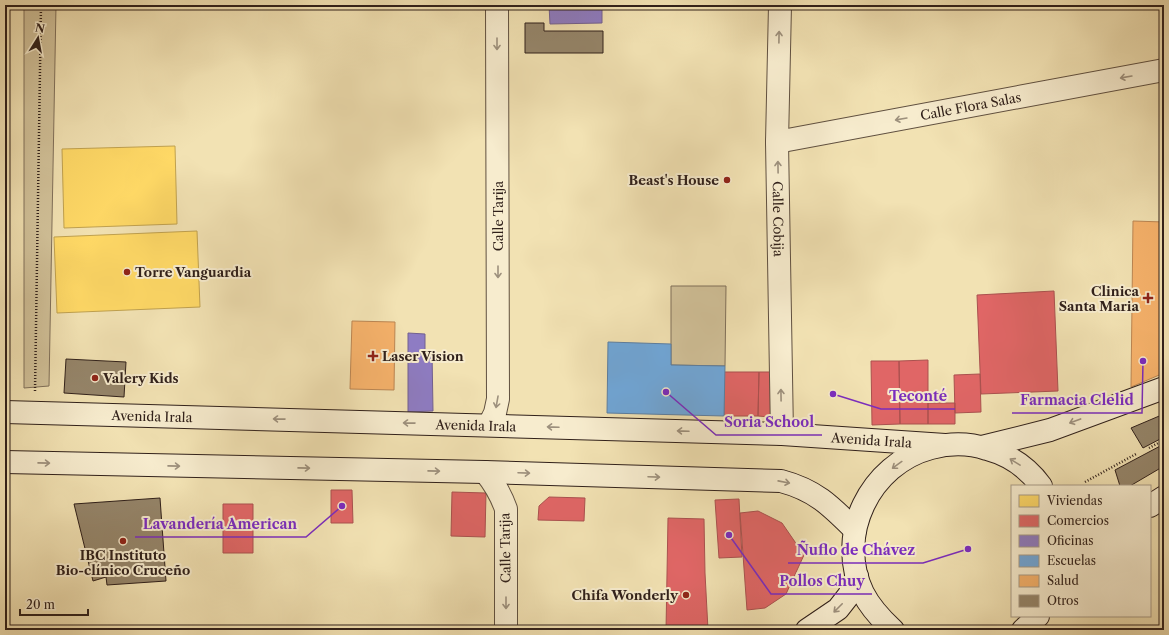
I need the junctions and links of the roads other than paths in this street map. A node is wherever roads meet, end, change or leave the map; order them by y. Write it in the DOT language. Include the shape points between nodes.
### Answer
graph roads {
  1 [pos="497,5"];
  2 [pos="780,5"];
  3 [pos="1164,70"];
  4 [pos="777,142"];
  5 [pos="1164,388"];
  6 [pos="5,412"];
  7 [pos="489,425"];
  8 [pos="782,434"];
  9 [pos="945,445"];
  10 [pos="982,448"];
  11 [pos="5,462"];
  12 [pos="485,472"];
  13 [pos="1040,485"];
  14 [pos="1164,497"];
  15 [pos="1151,505"];
  16 [pos="855,530"];
  17 [pos="857,576"];
  18 [pos="1037,617"];
  19 [pos="506,630"];
  20 [pos="807,630"];
  21 [pos="893,630"];
  22 [pos="1023,630"];
  1 -- 7 [label="main road, Calle Tarija, one-way" via="498,399"];
  4 -- 2 [label="main road, Calle Cobija, one-way"];
  3 -- 4 [label="main road, Calle Flora Salas, one-way"];
  8 -- 4 [label="main road, Calle Cobija, one-way"];
  5 -- 10 [label="main road, one-way" via="1050,430"];
  7 -- 6 [label="main road, Avenida Irala, one-way"];
  8 -- 7 [label="main road, Avenida Irala, one-way"];
  8 -- 9 [label="main road, Avenida Irala"];
  9 -- 10 [label="main road"];
  9 -- 16 [label="main road, one-way" via="919,452 902,460 887,472 869,493"];
  13 -- 10 [label="main road, one-way" via="1022,466"];
  11 -- 12 [label="main road, one-way"];
  12 -- 16 [label="main road, one-way" via="781,481 797,485 817,495"];
  12 -- 19 [label="main road, Calle Tarija, one-way" via="501,495 506,509"];
  14 -- 15 [label="main road"];
  16 -- 17 [label="main road" via="854,558"];
  17 -- 20 [label="main road, one-way" via="849,595 838,609"];
  17 -- 21 [label="main road" via="871,606"];
  18 -- 22 [label="main road"];
}
